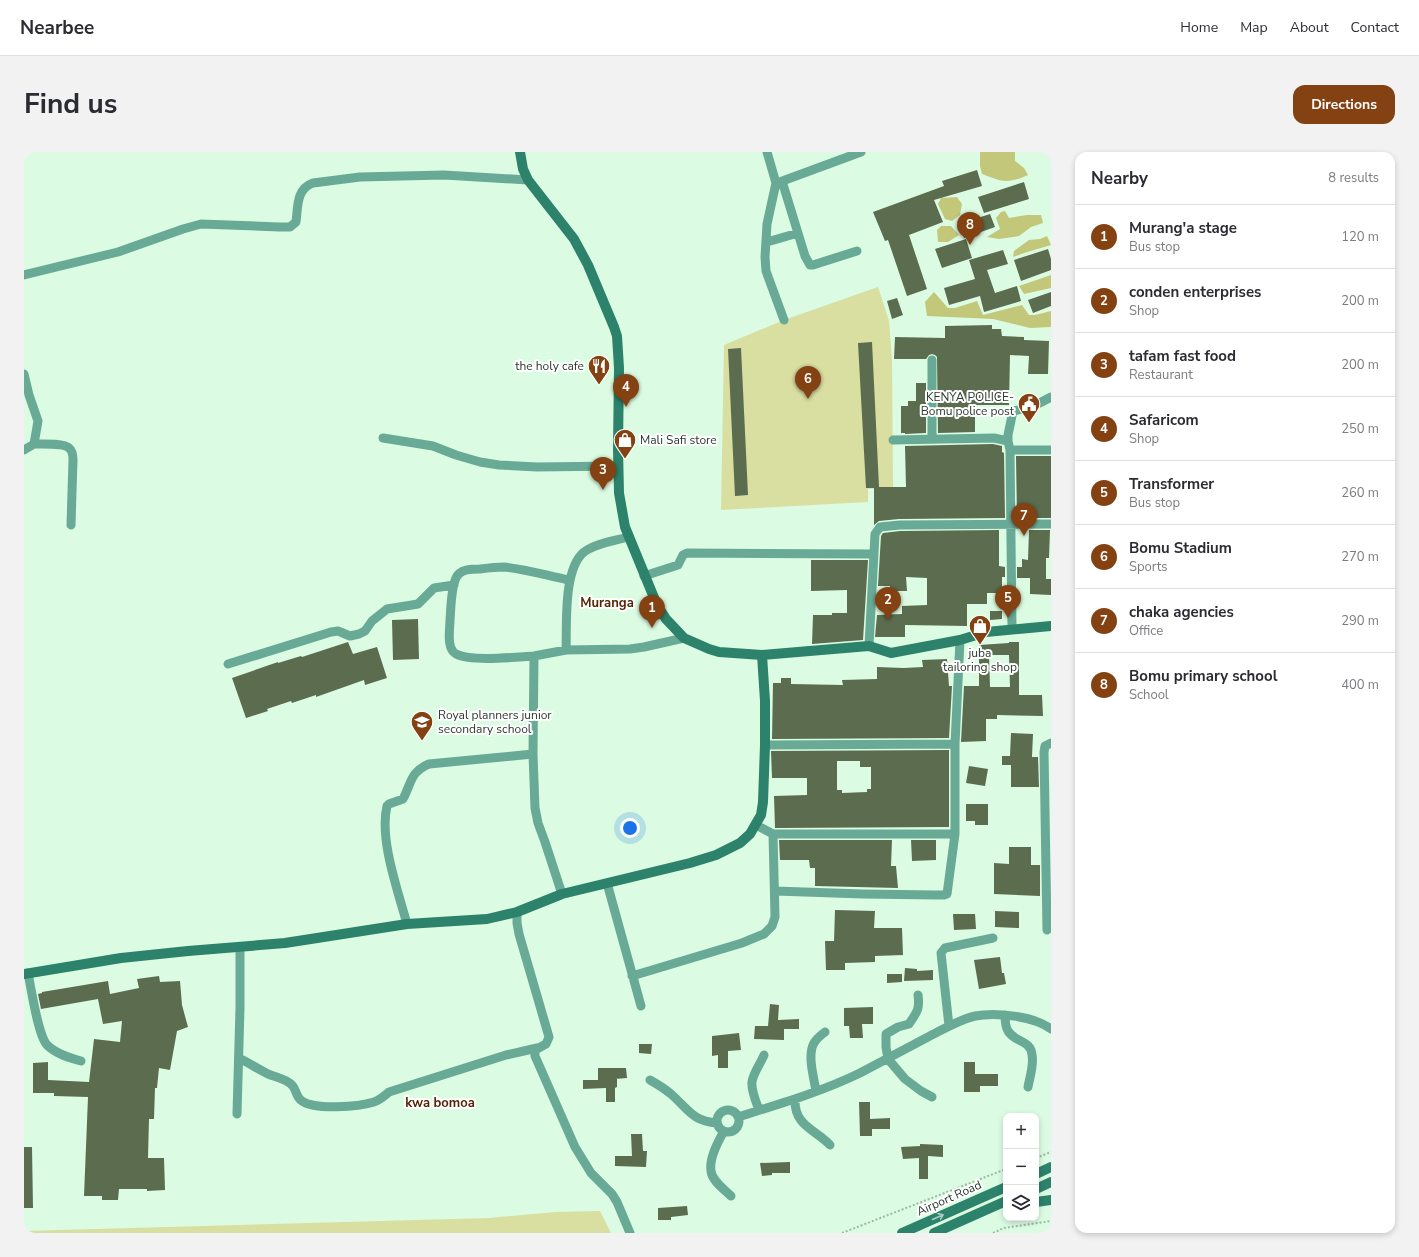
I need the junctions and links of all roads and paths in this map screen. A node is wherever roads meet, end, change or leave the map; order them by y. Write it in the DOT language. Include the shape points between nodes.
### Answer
graph roads {
  1 [pos="520,152"];
  2 [pos="767,152"];
  3 [pos="861,152"];
  4 [pos="528,180"];
  5 [pos="779,182"];
  6 [pos="798,232"];
  7 [pos="767,242"];
  8 [pos="857,251"];
  9 [pos="24,275"];
  10 [pos="784,320"];
  11 [pos="932,360"];
  12 [pos="24,374"];
  13 [pos="1051,396"];
  14 [pos="383,438"];
  15 [pos="932,439"];
  16 [pos="893,440"];
  17 [pos="34,444"];
  18 [pos="1009,445"];
  19 [pos="24,450"];
  20 [pos="1051,450"];
  21 [pos="618,466"];
  22 [pos="1011,524"];
  23 [pos="1051,524"];
  24 [pos="71,525"];
  25 [pos="628,537"];
  26 [pos="873,554"];
  27 [pos="644,576"];
  28 [pos="570,580"];
  29 [pos="454,585"];
  30 [pos="1051,626"];
  31 [pos="1012,629"];
  32 [pos="684,638"];
  33 [pos="960,640"];
  34 [pos="869,646"];
  35 [pos="566,650"];
  36 [pos="762,655"];
  37 [pos="534,656"];
  38 [pos="228,664"];
  39 [pos="1051,743"];
  40 [pos="955,744"];
  41 [pos="765,745"];
  42 [pos="533,754"];
  43 [pos="756,825"];
  44 [pos="772,834"];
  45 [pos="955,834"];
  46 [pos="607,882"];
  47 [pos="775,891"];
  48 [pos="562,894"];
  49 [pos="517,912"];
  50 [pos="407,924"];
  51 [pos="1047,930"];
  52 [pos="993,938"];
  53 [pos="240,947"];
  54 [pos="26,974"];
  55 [pos="632,976"];
  56 [pos="918,995"];
  57 [pos="641,1006"];
  58 [pos="1005,1015"];
  59 [pos="949,1026"];
  60 [pos="1051,1029"];
  61 [pos="825,1032"];
  62 [pos="537,1048"];
  63 [pos="764,1055"];
  64 [pos="239,1058"];
  65 [pos="888,1059"];
  66 [pos="81,1061"];
  67 [pos="650,1080"];
  68 [pos="1028,1087"];
  69 [pos="816,1091"];
  70 [pos="932,1097"];
  71 [pos="795,1099"];
  72 [pos="759,1110"];
  73 [pos="237,1114"];
  74 [pos="738,1117"];
  75 [pos="717,1123"];
  76 [pos="724,1131"];
  77 [pos="830,1145"];
  78 [pos="1051,1152"];
  79 [pos="1039,1157"];
  80 [pos="1051,1167"];
  81 [pos="1003,1170"];
  82 [pos="1039,1173"];
  83 [pos="1051,1182"];
  84 [pos="1003,1188"];
  85 [pos="1039,1188"];
  86 [pos="731,1196"];
  87 [pos="1051,1200"];
  88 [pos="1003,1202"];
  89 [pos="1039,1202"];
  90 [pos="1003,1206"];
  91 [pos="992,1207"];
  92 [pos="1051,1221"];
  93 [pos="630,1233"];
  94 [pos="842,1233"];
  95 [pos="902,1233"];
  96 [pos="934,1233"];
  97 [pos="993,1233"];
  1 -- 4 [label="street"];
  2 -- 5 [label="street"];
  3 -- 5 [label="street"];
  4 -- 9 [label="street" via="444,175 360,177 313,183 301,191 296,222 290,226 279,228 201,224 118,252"];
  4 -- 21 [label="street" via="574,239 588,264 617,336"];
  5 -- 6 [label="street"];
  5 -- 7 [label="street" via="768,217"];
  6 -- 7 [label="street"];
  6 -- 8 [label="street" via="805,256 813,265"];
  7 -- 10 [label="street" via="766,271"];
  11 -- 15 [label="street"];
  12 -- 17 [label="street" via="38,421"];
  13 -- 18 [label="street" via="1025,410 1013,411 1008,435"];
  14 -- 21 [label="street" via="433,446 462,457 499,465"];
  15 -- 16 [label="street"];
  15 -- 18 [label="street" via="994,438"];
  17 -- 19 [label="street"];
  17 -- 24 [label="street" via="65,446 72,453"];
  18 -- 20 [label="street"];
  18 -- 22 [label="street"];
  21 -- 25 [label="street" via="621,510"];
  22 -- 23 [label="street"];
  22 -- 26 [label="street" via="880,527 874,534"];
  22 -- 31 [label="street"];
  25 -- 27 [label="street"];
  25 -- 28 [label="street" via="585,551 579,557"];
  26 -- 27 [label="street" via="686,553 678,565"];
  26 -- 34 [label="street"];
  27 -- 32 [label="street" via="661,612"];
  28 -- 29 [label="street" via="503,567 468,569 456,577"];
  28 -- 35 [label="street"];
  29 -- 37 [label="street" via="450,639 454,653 474,658"];
  29 -- 38 [label="street" via="434,588 418,604 387,609 372,621 365,631 355,636 338,631 331,632"];
  30 -- 31 [label="street"];
  31 -- 33 [label="street" via="986,632"];
  32 -- 35 [label="street" via="630,649"];
  32 -- 36 [label="street" via="719,652"];
  33 -- 34 [label="street" via="891,653"];
  33 -- 40 [label="street"];
  34 -- 36 [label="street"];
  35 -- 37 [label="street"];
  36 -- 41 [label="street"];
  37 -- 42 [label="street"];
  39 -- 51 [label="street" via="1045,746 1044,752"];
  40 -- 41 [label="street"];
  40 -- 45 [label="street"];
  41 -- 43 [label="street" via="763,802"];
  42 -- 48 [label="street" via="538,823"];
  42 -- 50 [label="street" via="429,764 414,773 403,798 387,806 386,833 390,858"];
  43 -- 44 [label="street"];
  43 -- 46 [label="street" via="740,843 716,855"];
  44 -- 45 [label="street"];
  44 -- 47 [label="street"];
  45 -- 47 [label="street" via="948,892 944,895"];
  46 -- 48 [label="street"];
  46 -- 55 [label="street"];
  47 -- 55 [label="street" via="774,923 764,934 742,944"];
  48 -- 49 [label="street"];
  49 -- 50 [label="street" via="473,921"];
  49 -- 62 [label="street" via="519,934 549,1037 546,1044"];
  50 -- 53 [label="street"];
  52 -- 59 [label="street" via="945,948 941,953"];
  53 -- 54 [label="street" via="121,958"];
  53 -- 64 [label="street"];
  54 -- 66 [label="street" via="47,1044 64,1056"];
  55 -- 57 [label="street"];
  56 -- 65 [label="street" via="919,1006 910,1024 886,1034"];
  58 -- 59 [label="street" via="975,1016"];
  58 -- 60 [label="street" via="1024,1018"];
  58 -- 68 [label="street" via="1008,1032 1031,1049 1032,1063"];
  59 -- 65 [label="street"];
  61 -- 69 [label="street" via="817,1038 811,1048"];
  62 -- 64 [label="street" via="506,1055 389,1092 374,1102 354,1106 306,1104 300,1100 295,1086 290,1082 268,1074"];
  62 -- 93 [label="street" via="535,1056 569,1134 591,1173 617,1202"];
  63 -- 72 [label="street" via="752,1083"];
  64 -- 73 [label="street"];
  65 -- 69 [label="street"];
  65 -- 70 [label="street" via="905,1079"];
  67 -- 75 [label="street" via="672,1095 687,1112 706,1122"];
  69 -- 71 [label="street"];
  71 -- 72 [label="street"];
  71 -- 77 [label="street" via="798,1117 802,1123"];
  72 -- 74 [label="street"];
  74 -- 75 [label="street" via="732,1111 724,1111 718,1116"];
  74 -- 76 [label="street" via="734,1129"];
  75 -- 76 [label="street"];
  76 -- 86 [label="street" via="717,1143 711,1170 714,1178"];
  78 -- 79 [label="path"];
  80 -- 82 [label="street"];
  81 -- 94 [label="path"];
  83 -- 85 [label="street"];
  95 -- 84 [label="street, Airport Road, one-way"];
  87 -- 89 [label="street"];
  88 -- 91 [label="street"];
  90 -- 91 [label="street"];
  91 -- 96 [label="street"];
  92 -- 97 [label="path" via="1004,1228"];
}
